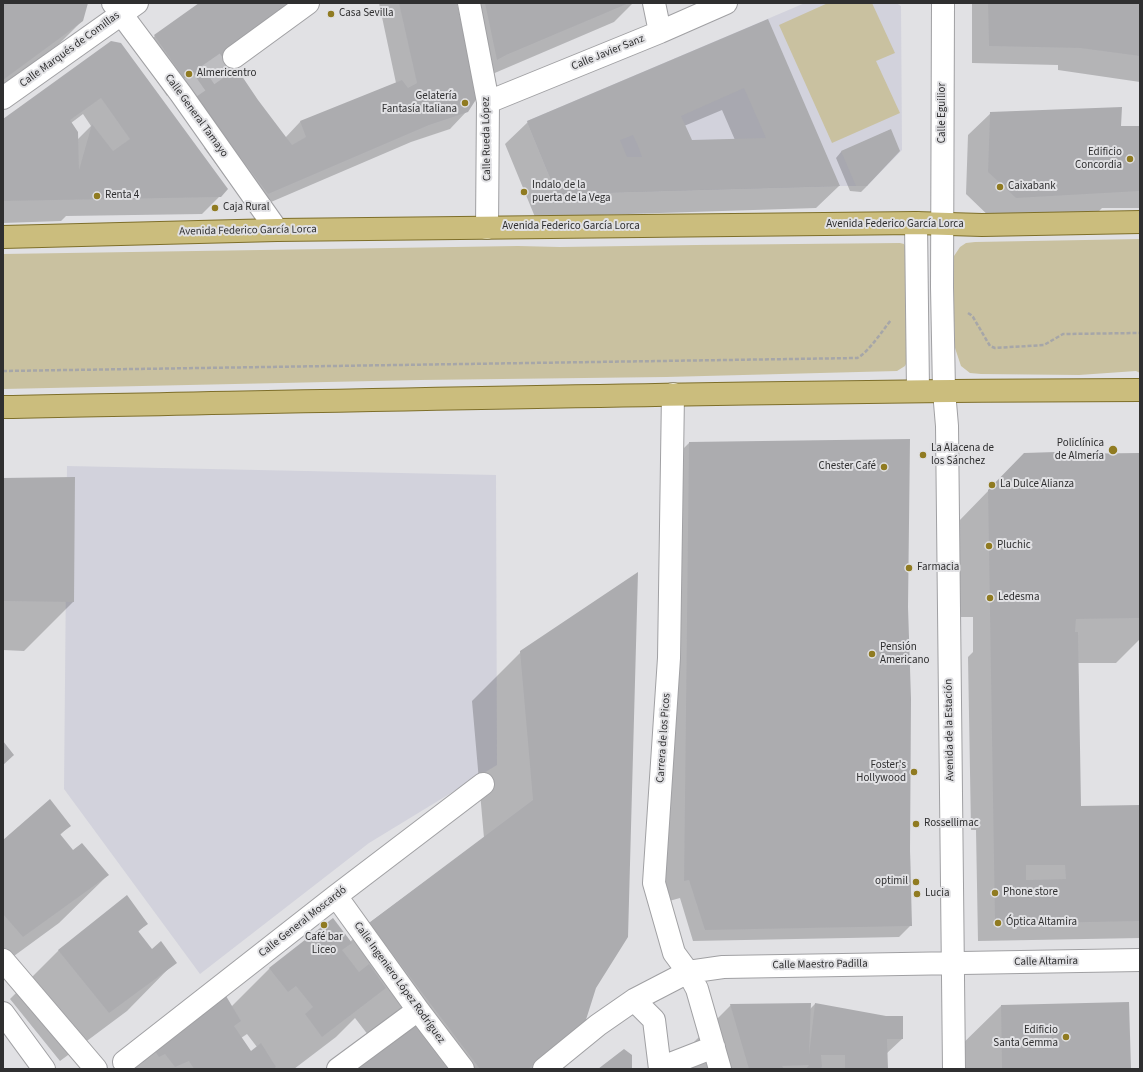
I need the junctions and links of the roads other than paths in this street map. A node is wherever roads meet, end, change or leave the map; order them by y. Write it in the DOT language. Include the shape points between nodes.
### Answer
graph roads {
  1 [pos="308,3"];
  2 [pos="469,3"];
  3 [pos="654,3"];
  4 [pos="726,3"];
  5 [pos="943,3"];
  6 [pos="124,7"];
  7 [pos="660,32"];
  8 [pos="234,57"];
  9 [pos="3,98"];
  10 [pos="488,102"];
  11 [pos="1140,222"];
  12 [pos="916,223"];
  13 [pos="942,224"];
  14 [pos="487,228"];
  15 [pos="277,230"];
  16 [pos="3,237"];
  17 [pos="1140,390"];
  18 [pos="918,391"];
  19 [pos="944,391"];
  20 [pos="673,394"];
  21 [pos="3,407"];
  22 [pos="483,784"];
  23 [pos="336,896"];
  24 [pos="3,960"];
  25 [pos="1140,960"];
  26 [pos="953,963"];
  27 [pos="688,972"];
  28 [pos="634,1000"];
  29 [pos="418,1010"];
  30 [pos="3,1013"];
  31 [pos="714,1047"];
  32 [pos="119,1067"];
  33 [pos="660,1068"];
  34 [pos="44,1069"];
  35 [pos="96,1069"];
  36 [pos="338,1069"];
  37 [pos="463,1069"];
  38 [pos="544,1069"];
  39 [pos="720,1069"];
  40 [pos="954,1069"];
  1 -- 8 [label="street"];
  2 -- 10 [label="street, Calle Rueda López"];
  3 -- 7 [label="street"];
  4 -- 7 [label="street, Calle Javier Sanz"];
  5 -- 13 [label="street, Calle Eguilior"];
  6 -- 9 [label="street, Calle Marqués de Comillas"];
  6 -- 15 [label="street, Calle General Tamayo" via="181,94"];
  7 -- 10 [label="street, Calle Javier Sanz"];
  10 -- 14 [label="street, Calle Rueda López"];
  11 -- 13 [label="main road, Avenida Federico García Lorca"];
  12 -- 13 [label="main road, Avenida Federico García Lorca"];
  12 -- 14 [label="main road, Avenida Federico García Lorca"];
  12 -- 18 [label="street"];
  13 -- 19 [label="street, Calle Eguilior"];
  14 -- 15 [label="main road, Avenida Federico García Lorca"];
  15 -- 16 [label="main road, Avenida Federico García Lorca"];
  17 -- 19 [label="main road"];
  18 -- 19 [label="main road"];
  18 -- 20 [label="main road"];
  19 -- 26 [label="street, Avenida de la Estación" via="947,426"];
  20 -- 21 [label="main road"];
  20 -- 27 [label="street, Carrera de los Picos" via="669,658 654,883 674,953"];
  22 -- 23 [label="street, Calle General Moscardó"];
  23 -- 29 [label="street, Calle Ingeniero López Rodríguez"];
  23 -- 32 [label="street, Calle General Moscardó"];
  24 -- 35 [label="street"];
  25 -- 26 [label="street, Calle Altamira"];
  26 -- 27 [label="street, Calle Maestro Padilla" via="723,967"];
  26 -- 40 [label="street, Avenida de la Estación"];
  27 -- 28 [label="street, Calle Maestro Padilla"];
  27 -- 31 [label="street, Carrera de los Picos" via="697,989"];
  28 -- 33 [label="street" via="654,1020"];
  28 -- 38 [label="street, Calle Maestro Padilla" via="598,1025"];
  29 -- 36 [label="street"];
  29 -- 37 [label="street, Calle Ingeniero López Rodríguez"];
  30 -- 34 [label="street"];
  31 -- 33 [label="street"];
  31 -- 39 [label="street, Carrera de los Picos"];
}
